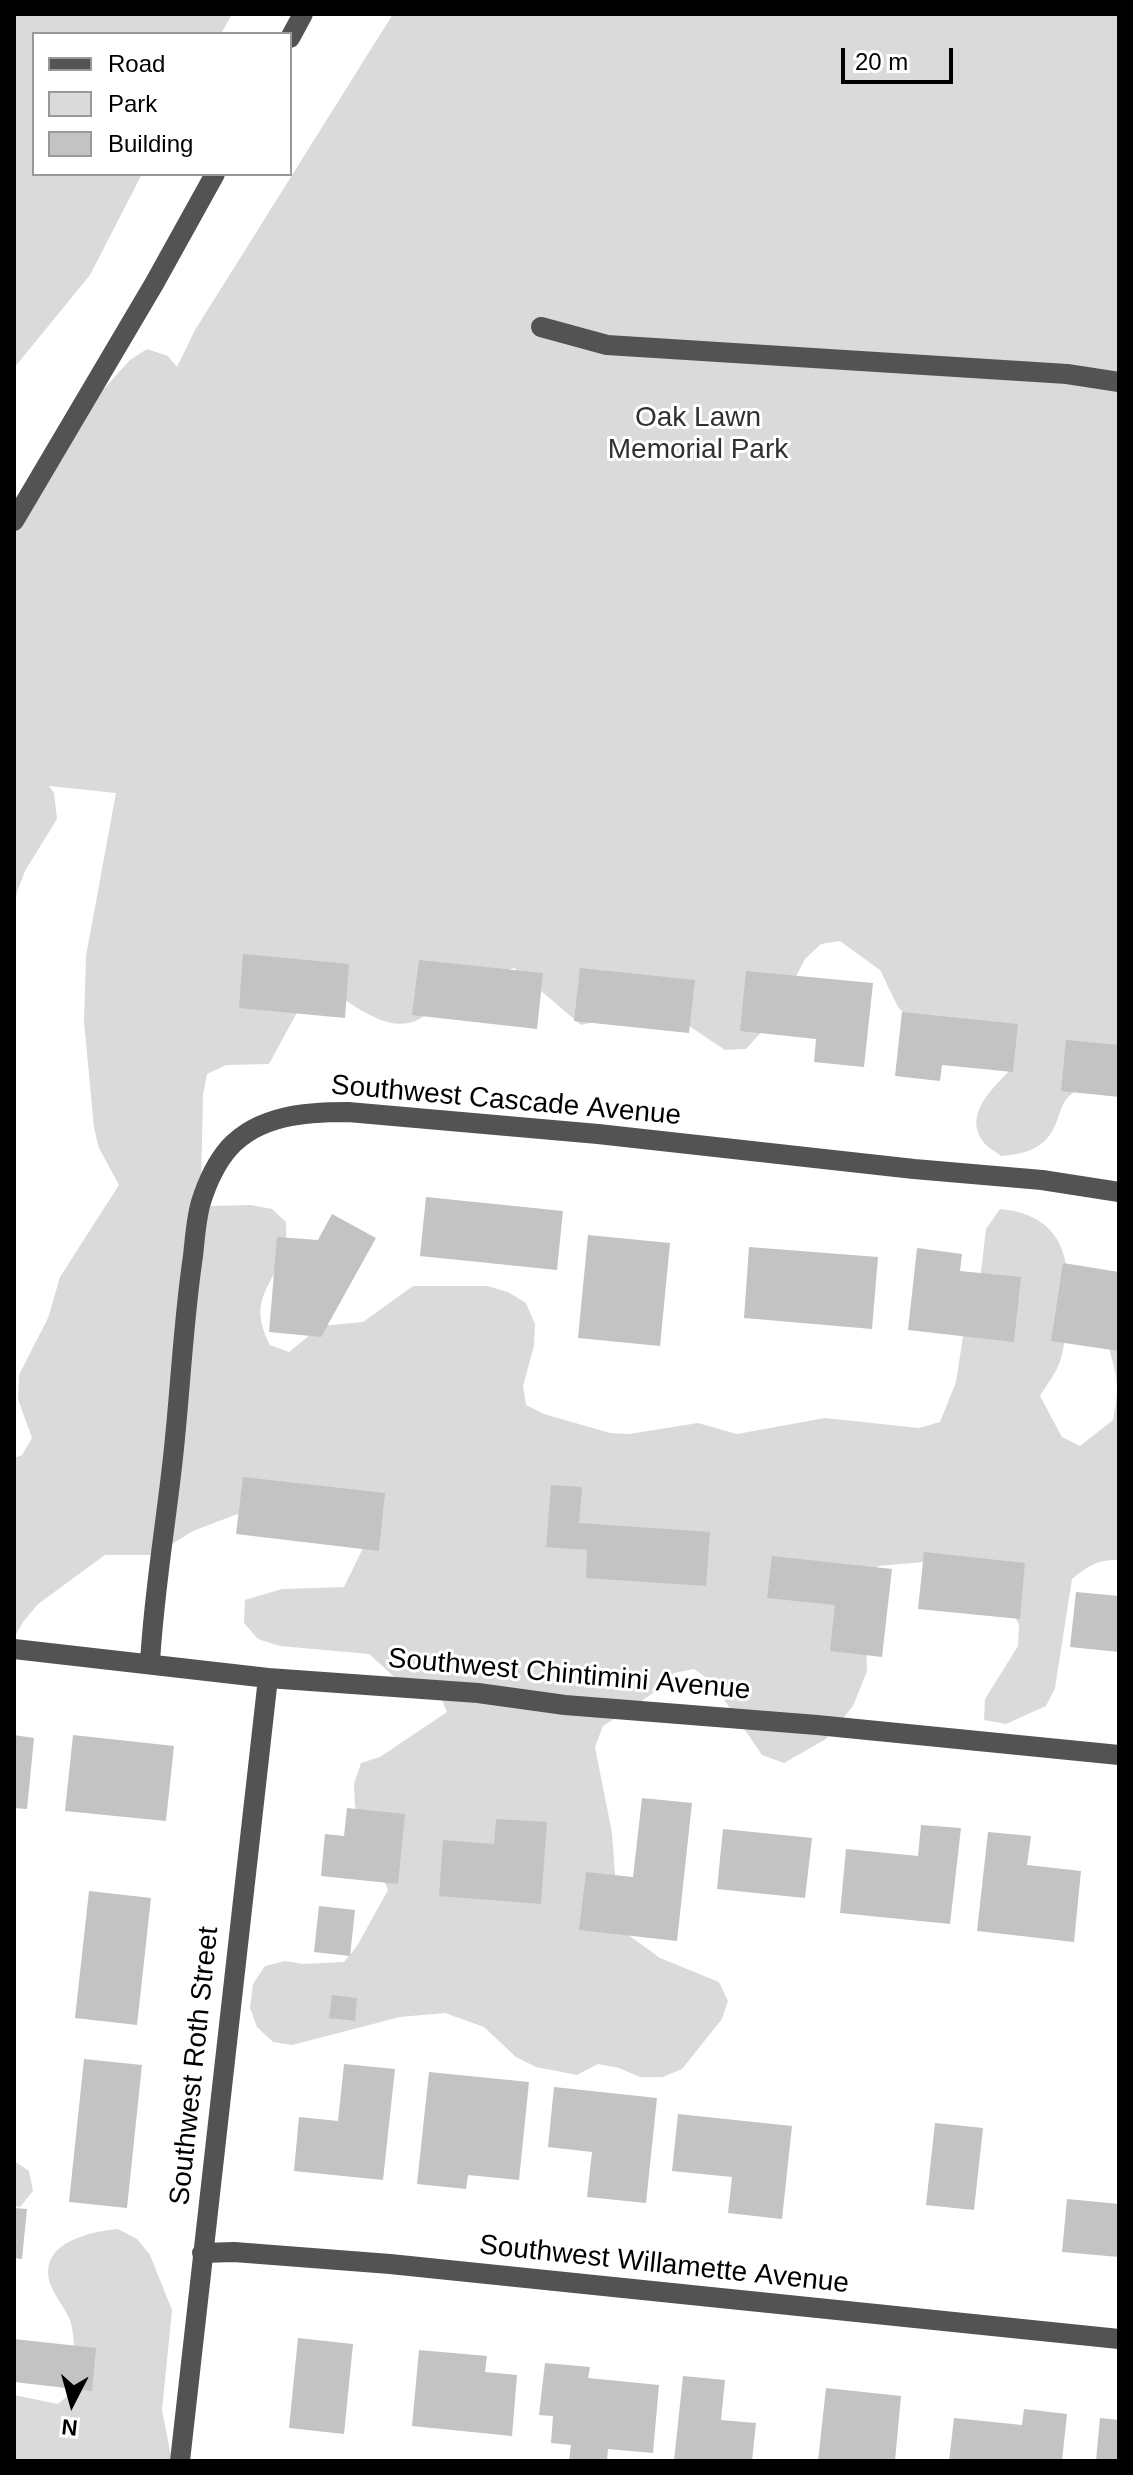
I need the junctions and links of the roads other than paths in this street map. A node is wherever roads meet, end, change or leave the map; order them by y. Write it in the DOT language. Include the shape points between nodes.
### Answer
graph roads {
  1 [pos="303,14"];
  2 [pos="292,34"];
  3 [pos="214,176"];
  4 [pos="541,327"];
  5 [pos="1119,382"];
  6 [pos="14,521"];
  7 [pos="1119,1192"];
  8 [pos="14,1649"];
  9 [pos="150,1663"];
  10 [pos="268,1678"];
  11 [pos="1119,1755"];
  12 [pos="202,2253"];
  13 [pos="1119,2339"];
  14 [pos="180,2461"];
  1 -- 2 [label="street"];
  3 -- 6 [label="street"];
  4 -- 5 [label="street" via="607,345 1067,374"];
  7 -- 9 [label="street, Southwest Cascade Avenue" via="348,1112 307,1112 250,1130 215,1167 201,1203"];
  8 -- 9 [label="street, Southwest Chintimini Avenue"];
  9 -- 10 [label="street, Southwest Chintimini Avenue"];
  10 -- 11 [label="street, Southwest Chintimini Avenue"];
  10 -- 12 [label="street, Southwest Roth Street"];
  12 -- 13 [label="street, Southwest Willamette Avenue" via="390,2264"];
  12 -- 14 [label="street, Southwest Roth Street"];
}
